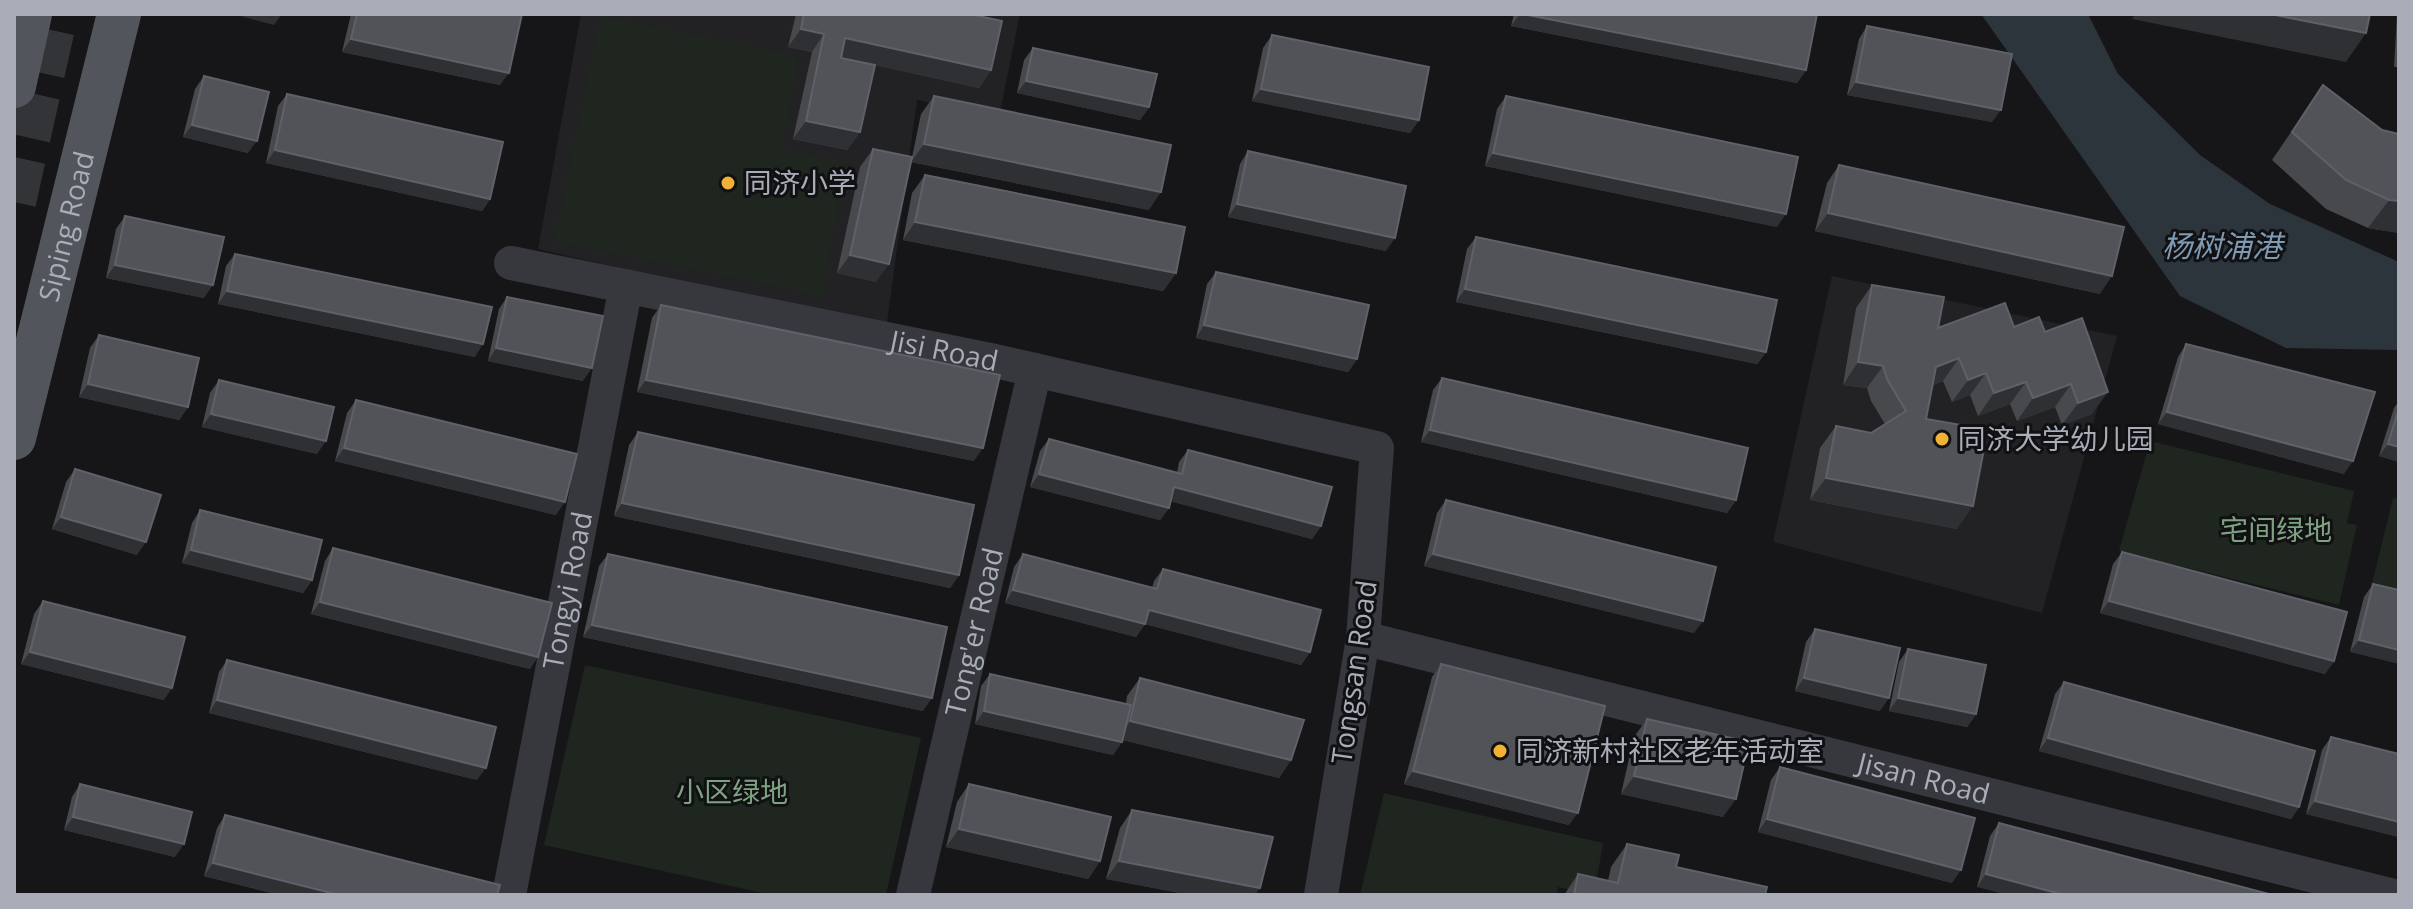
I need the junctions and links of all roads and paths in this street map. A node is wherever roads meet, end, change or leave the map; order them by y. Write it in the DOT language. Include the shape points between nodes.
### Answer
graph roads {
  1 [pos="30,14"];
  2 [pos="119,14"];
  3 [pos="14,86"];
  4 [pos="511,263"];
  5 [pos="626,286"];
  6 [pos="1035,370"];
  7 [pos="14,438"];
  8 [pos="1377,448"];
  9 [pos="1363,638"];
  10 [pos="509,895"];
  11 [pos="913,895"];
  12 [pos="1321,895"];
  13 [pos="2390,895"];
  1 -- 3 [label="main road"];
  2 -- 7 [label="main road, Siping Road"];
  4 -- 5 [label="street, Jisi Road"];
  5 -- 6 [label="street, Jisi Road"];
  5 -- 10 [label="street, Tongyi Road"];
  6 -- 8 [label="street, Jisi Road"];
  6 -- 11 [label="street, Tong'er Road"];
  8 -- 9 [label="street, Tongsan Road"];
  9 -- 12 [label="street, Tongsan Road"];
  9 -- 13 [label="street, Jisan Road"];
}
